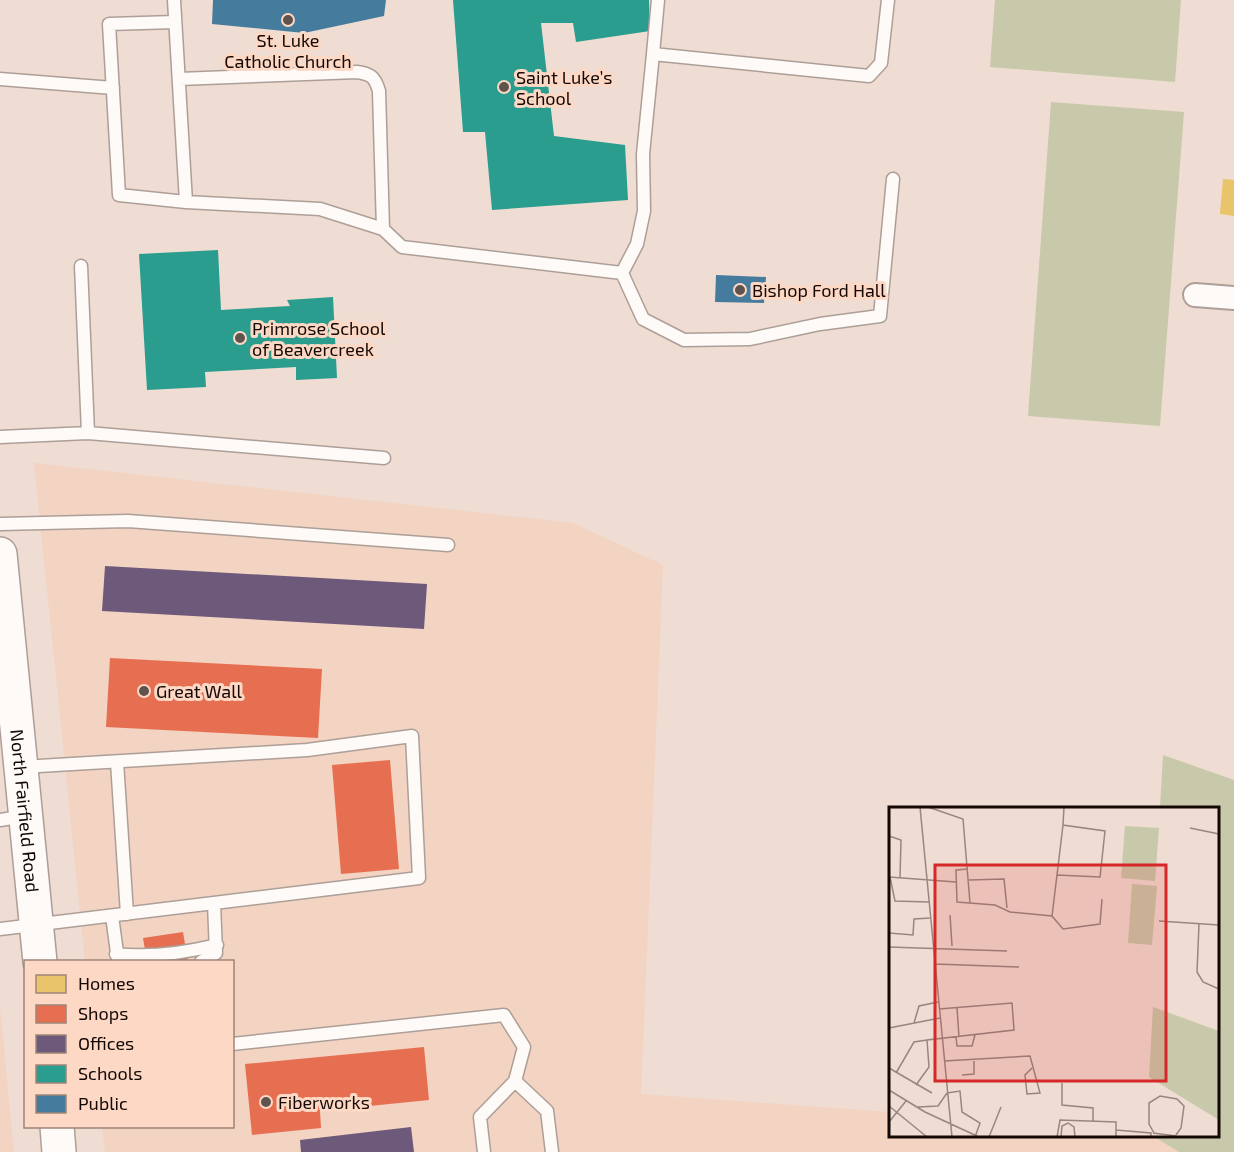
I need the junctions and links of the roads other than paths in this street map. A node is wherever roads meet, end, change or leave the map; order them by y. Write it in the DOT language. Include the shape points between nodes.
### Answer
graph roads {
  1 [pos="174,0"];
  2 [pos="658,0"];
  3 [pos="888,0"];
  4 [pos="175,22"];
  5 [pos="653,54"];
  6 [pos="0,79"];
  7 [pos="178,79"];
  8 [pos="113,88"];
  9 [pos="893,179"];
  10 [pos="186,202"];
  11 [pos="383,229"];
  12 [pos="81,267"];
  13 [pos="622,273"];
  14 [pos="1195,295"];
  15 [pos="1234,298"];
  16 [pos="88,433"];
  17 [pos="0,437"];
  18 [pos="384,458"];
  19 [pos="0,524"];
  20 [pos="448,544"];
  21 [pos="0,554"];
  22 [pos="117,762"];
  23 [pos="21,767"];
  24 [pos="13,818"];
  25 [pos="214,903"];
  26 [pos="127,914"];
  27 [pos="112,916"];
  28 [pos="37,925"];
  29 [pos="0,929"];
  30 [pos="217,945"];
  31 [pos="117,958"];
  32 [pos="40,960"];
  33 [pos="204,960"];
  34 [pos="234,1044"];
  35 [pos="515,1081"];
  36 [pos="57,1128"];
  37 [pos="59,1152"];
  38 [pos="484,1152"];
  39 [pos="552,1152"];
  1 -- 4 [label="lane"];
  2 -- 5 [label="lane"];
  3 -- 5 [label="lane" via="881,63 869,76"];
  4 -- 7 [label="lane"];
  4 -- 8 [label="lane" via="109,24"];
  5 -- 13 [label="lane" via="643,154 644,211 637,244"];
  6 -- 8 [label="lane"];
  7 -- 10 [label="lane"];
  7 -- 11 [label="lane" via="369,73 379,90"];
  8 -- 10 [label="lane" via="119,195"];
  9 -- 13 [label="lane" via="880,316 750,339 684,340 643,318"];
  10 -- 11 [label="lane" via="320,209"];
  11 -- 13 [label="lane" via="402,247"];
  12 -- 16 [label="lane"];
  14 -- 15 [label="street"];
  16 -- 17 [label="lane"];
  16 -- 18 [label="lane"];
  19 -- 20 [label="lane" via="128,521"];
  21 -- 23 [label="main road, North Fairfield Road" via="13,730"];
  22 -- 23 [label="lane"];
  22 -- 25 [label="lane" via="308,750 412,736 419,878"];
  22 -- 26 [label="lane"];
  23 -- 24 [label="main road, North Fairfield Road"];
  24 -- 28 [label="main road, North Fairfield Road"];
  25 -- 26 [label="lane"];
  25 -- 30 [label="lane"];
  26 -- 27 [label="lane"];
  27 -- 28 [label="lane"];
  27 -- 31 [label="lane"];
  28 -- 29 [label="lane"];
  28 -- 32 [label="main road, North Fairfield Road"];
  30 -- 31 [label="lane"];
  30 -- 33 [label="lane" via="216,953"];
  34 -- 35 [label="lane" via="504,1015 524,1047"];
  35 -- 38 [label="lane" via="480,1117"];
  35 -- 39 [label="lane" via="547,1111"];
  36 -- 37 [label="main road"];
}
